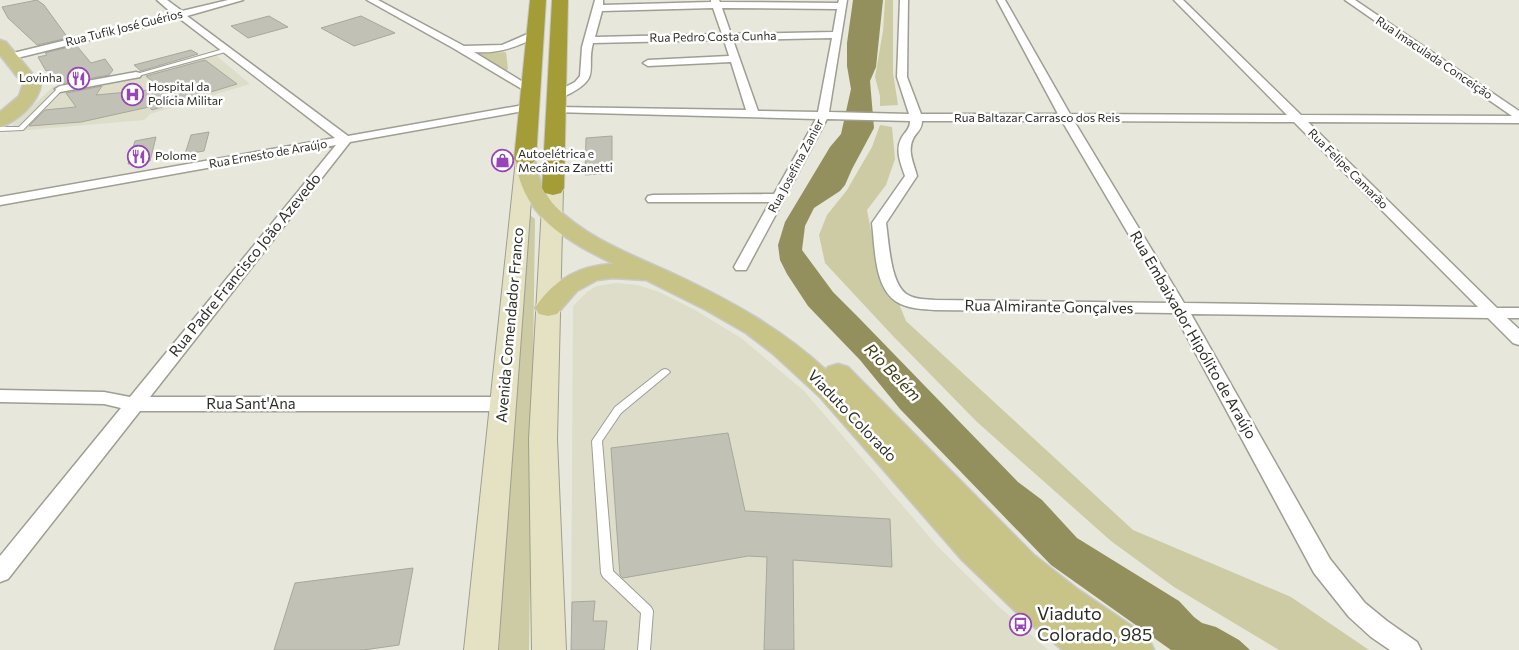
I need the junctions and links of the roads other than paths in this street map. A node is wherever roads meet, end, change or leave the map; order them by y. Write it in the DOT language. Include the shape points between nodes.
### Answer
graph roads {
  1 [pos="161,0"];
  2 [pos="239,0"];
  3 [pos="370,0"];
  4 [pos="538,0"];
  5 [pos="560,0"];
  6 [pos="904,0"];
  7 [pos="1001,0"];
  8 [pos="1178,0"];
  9 [pos="1349,0"];
  10 [pos="715,3"];
  11 [pos="842,3"];
  12 [pos="599,4"];
  13 [pos="180,14"];
  14 [pos="536,34"];
  15 [pos="837,35"];
  16 [pos="726,36"];
  17 [pos="589,40"];
  18 [pos="457,46"];
  19 [pos="227,50"];
  20 [pos="4,51"];
  21 [pos="734,59"];
  22 [pos="648,63"];
  23 [pos="136,75"];
  24 [pos="60,89"];
  25 [pos="530,98"];
  26 [pos="556,103"];
  27 [pos="753,114"];
  28 [pos="827,116"];
  29 [pos="900,117"];
  30 [pos="916,117"];
  31 [pos="1066,118"];
  32 [pos="1519,118"];
  33 [pos="1298,119"];
  34 [pos="0,121"];
  35 [pos="0,129"];
  36 [pos="346,140"];
  37 [pos="524,159"];
  38 [pos="779,198"];
  39 [pos="653,199"];
  40 [pos="2,201"];
  41 [pos="552,202"];
  42 [pos="741,268"];
  43 [pos="654,274"];
  44 [pos="548,308"];
  45 [pos="1180,309"];
  46 [pos="1493,313"];
  47 [pos="1519,313"];
  48 [pos="1519,339"];
  49 [pos="665,372"];
  50 [pos="0,396"];
  51 [pos="134,404"];
  52 [pos="503,404"];
  53 [pos="0,572"];
  54 [pos="481,650"];
  55 [pos="549,650"];
  56 [pos="644,650"];
  57 [pos="1093,650"];
  58 [pos="1135,650"];
  59 [pos="1409,650"];
  1 -- 13 [label="street"];
  2 -- 13 [label="street, Rua Tufik José Guérios"];
  3 -- 18 [label="street"];
  4 -- 14 [label="highway, Avenida Comendador Franco"];
  5 -- 26 [label="highway"];
  6 -- 30 [label="street" via="902,77"];
  7 -- 31 [label="street, Rua Embaixador Hipólito de Araújo"];
  8 -- 33 [label="street, Rua Felipe Camarão"];
  9 -- 32 [label="street, Rua Imaculada Conceição"];
  10 -- 11 [label="street"];
  10 -- 12 [label="street"];
  10 -- 16 [label="street"];
  11 -- 15 [label="street, Rua Josefina Zanier"];
  12 -- 17 [label="street"];
  13 -- 19 [label="street"];
  13 -- 20 [label="street, Rua Tufik José Guérios"];
  14 -- 18 [label="street" via="502,49 477,50"];
  14 -- 25 [label="highway, Avenida Comendador Franco"];
  15 -- 16 [label="street, Rua Pedro Costa Cunha"];
  15 -- 28 [label="street, Rua Josefina Zanier"];
  16 -- 17 [label="street, Rua Pedro Costa Cunha"];
  16 -- 21 [label="street"];
  17 -- 26 [label="street" via="585,77"];
  18 -- 25 [label="street"];
  19 -- 23 [label="lane"];
  19 -- 36 [label="street"];
  20 -- 34 [label="main road" via="32,88 25,99"];
  21 -- 22 [label="street, Rua Pedro Costa Cunha"];
  21 -- 27 [label="street"];
  23 -- 24 [label="street"];
  24 -- 35 [label="lane" via="21,129"];
  25 -- 36 [label="street, Rua Ernesto de Araújo"];
  25 -- 37 [label="highway, Avenida Comendador Franco"];
  26 -- 27 [label="street, Rua Baltazar Carrasco dos Reis"];
  26 -- 41 [label="highway"];
  27 -- 28 [label="street, Rua Baltazar Carrasco dos Reis"];
  28 -- 29 [label="street, Rua Baltazar Carrasco dos Reis"];
  28 -- 38 [label="street, Rua Josefina Zanier"];
  29 -- 30 [label="street, Rua Baltazar Carrasco dos Reis"];
  30 -- 31 [label="street, Rua Baltazar Carrasco dos Reis"];
  30 -- 45 [label="street, Rua Almirante Gonçalves" via="916,128 906,139 904,151 911,176 879,223 889,284 901,298 935,305"];
  31 -- 33 [label="street, Rua Baltazar Carrasco dos Reis"];
  31 -- 45 [label="street, Rua Embaixador Hipólito de Araújo"];
  32 -- 33 [label="street, Rua Baltazar Carrasco dos Reis"];
  33 -- 46 [label="street, Rua Felipe Camarão"];
  36 -- 40 [label="street, Rua Ernesto de Araújo"];
  36 -- 51 [label="street, Rua Padre Francisco João Azevedo"];
  37 -- 41 [label="main road, Viaduto Colorado" via="536,194"];
  37 -- 52 [label="main road, Avenida Comendador Franco"];
  38 -- 39 [label="street"];
  38 -- 42 [label="street, Rua Josefina Zanier"];
  41 -- 43 [label="main road, Viaduto Colorado" via="586,240"];
  41 -- 44 [label="main road"];
  41 -- 58 [label="main road, Viaduto Colorado" via="565,206 586,226 616,242 747,304 803,344 861,395 1024,567 1084,616"];
  43 -- 44 [label="main road" via="617,270 582,277 571,282"];
  43 -- 57 [label="main road, Viaduto Colorado" via="731,313 784,349 840,400 995,570 1054,622"];
  44 -- 55 [label="main road" via="543,440"];
  45 -- 46 [label="street, Rua Almirante Gonçalves"];
  45 -- 59 [label="street, Rua Embaixador Hipólito de Araújo" via="1322,566 1357,610"];
  46 -- 47 [label="street, Rua Almirante Gonçalves"];
  46 -- 48 [label="street, Rua Felipe Camarão"];
  49 -- 56 [label="lane" via="618,410 597,441 607,574 648,610"];
  50 -- 51 [label="street, Rua Sant'Ana" via="104,398"];
  51 -- 52 [label="street, Rua Sant'Ana"];
  51 -- 53 [label="street, Rua Padre Francisco João Azevedo"];
  52 -- 54 [label="main road, Avenida Comendador Franco"];
}
